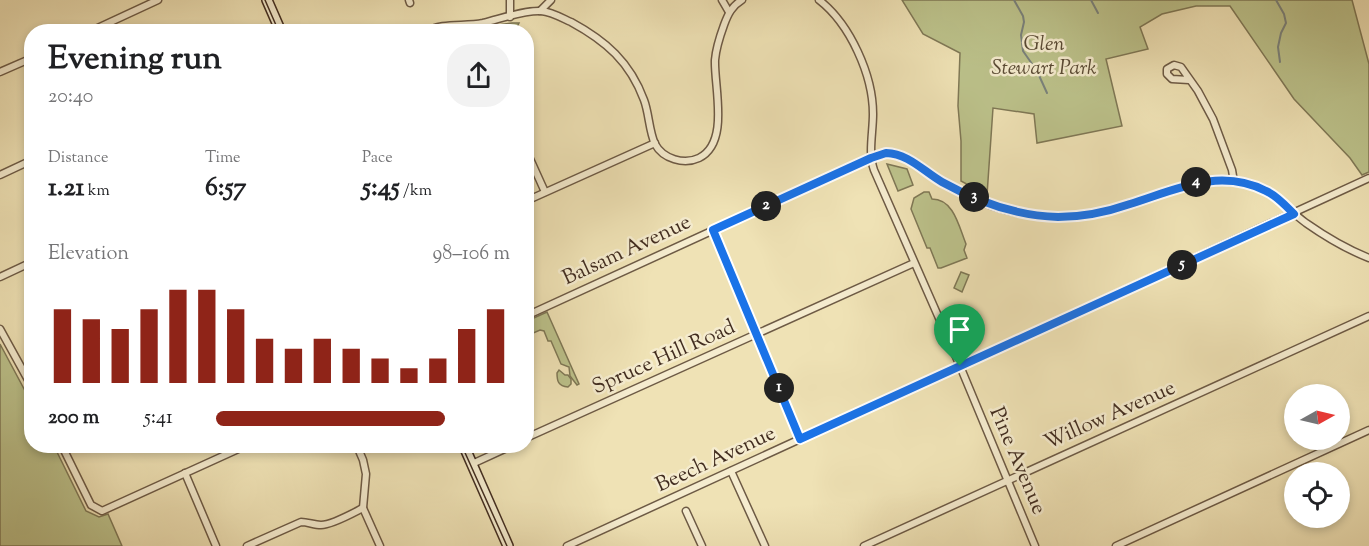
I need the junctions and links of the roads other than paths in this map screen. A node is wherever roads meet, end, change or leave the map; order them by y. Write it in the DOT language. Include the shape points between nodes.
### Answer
graph roads {
  1 [pos="158,0"];
  2 [pos="267,0"];
  3 [pos="510,0"];
  4 [pos="551,0"];
  5 [pos="722,0"];
  6 [pos="742,0"];
  7 [pos="819,0"];
  8 [pos="540,11"];
  9 [pos="729,12"];
  10 [pos="510,17"];
  11 [pos="106,24"];
  12 [pos="278,24"];
  13 [pos="476,24"];
  14 [pos="24,62"];
  15 [pos="0,72"];
  16 [pos="1189,80"];
  17 [pos="655,143"];
  18 [pos="871,158"];
  19 [pos="24,164"];
  20 [pos="534,168"];
  21 [pos="0,175"];
  22 [pos="1369,178"];
  23 [pos="1234,182"];
  24 [pos="545,192"];
  25 [pos="534,197"];
  26 [pos="1294,214"];
  27 [pos="713,230"];
  28 [pos="1369,258"];
  29 [pos="914,263"];
  30 [pos="24,266"];
  31 [pos="0,277"];
  32 [pos="534,312"];
  33 [pos="1369,315"];
  34 [pos="0,329"];
  35 [pos="756,334"];
  36 [pos="960,366"];
  37 [pos="24,372"];
  38 [pos="1369,430"];
  39 [pos="534,434"];
  40 [pos="800,439"];
  41 [pos="65,453"];
  42 [pos="229,453"];
  43 [pos="360,453"];
  44 [pos="467,453"];
  45 [pos="496,453"];
  46 [pos="472,464"];
  47 [pos="732,471"];
  48 [pos="185,473"];
  49 [pos="1007,480"];
  50 [pos="363,508"];
  51 [pos="686,511"];
  52 [pos="216,546"];
  53 [pos="247,546"];
  54 [pos="380,546"];
  55 [pos="508,546"];
  56 [pos="567,546"];
  57 [pos="702,546"];
  58 [pos="765,546"];
  59 [pos="864,546"];
  60 [pos="1035,546"];
  61 [pos="1116,546"];
  1 -- 11 [label="street"];
  2 -- 12 [label="main road"];
  3 -- 10 [label="street"];
  4 -- 8 [label="street"];
  5 -- 9 [label="street"];
  6 -- 9 [label="street"];
  7 -- 18 [label="street" via="848,32 861,61 873,104"];
  8 -- 10 [label="street"];
  8 -- 17 [label="street" via="594,35 616,54 644,98"];
  9 -- 17 [label="street" via="716,53 718,103 711,149 695,159 679,161"];
  10 -- 13 [label="street"];
  14 -- 15 [label="street"];
  16 -- 23 [label="street" via="1213,118"];
  17 -- 24 [label="street"];
  18 -- 23 [label="street, Balsam Avenue" via="886,153 901,156 940,181 985,202 1042,216 1096,214 1195,182"];
  18 -- 27 [label="street, Balsam Avenue"];
  18 -- 29 [label="street, Pine Avenue"];
  19 -- 21 [label="street"];
  20 -- 24 [label="street"];
  22 -- 26 [label="street, Beech Avenue"];
  23 -- 26 [label="street, Balsam Avenue" via="1268,191"];
  24 -- 25 [label="street"];
  26 -- 28 [label="street, Balsam Avenue" via="1329,239"];
  26 -- 36 [label="street, Beech Avenue"];
  27 -- 32 [label="street, Balsam Avenue"];
  27 -- 35 [label="street"];
  29 -- 35 [label="street, Spruce Hill Road"];
  29 -- 36 [label="street, Pine Avenue"];
  30 -- 31 [label="street"];
  33 -- 49 [label="street, Willow Avenue"];
  34 -- 37 [label="street"];
  35 -- 39 [label="street, Spruce Hill Road"];
  35 -- 40 [label="street"];
  36 -- 40 [label="street, Beech Avenue"];
  36 -- 49 [label="street, Pine Avenue"];
  38 -- 61 [label="street"];
  40 -- 47 [label="street, Beech Avenue"];
  41 -- 48 [label="street" via="91,506 102,511"];
  42 -- 48 [label="street"];
  43 -- 50 [label="street" via="366,474"];
  44 -- 46 [label="main road"];
  45 -- 46 [label="street"];
  46 -- 55 [label="main road"];
  47 -- 56 [label="street, Beech Avenue"];
  47 -- 58 [label="street"];
  48 -- 52 [label="street"];
  49 -- 59 [label="street, Willow Avenue"];
  49 -- 60 [label="street, Pine Avenue"];
  50 -- 53 [label="street" via="318,526 301,522"];
  50 -- 54 [label="street"];
  51 -- 57 [label="street"];
}
